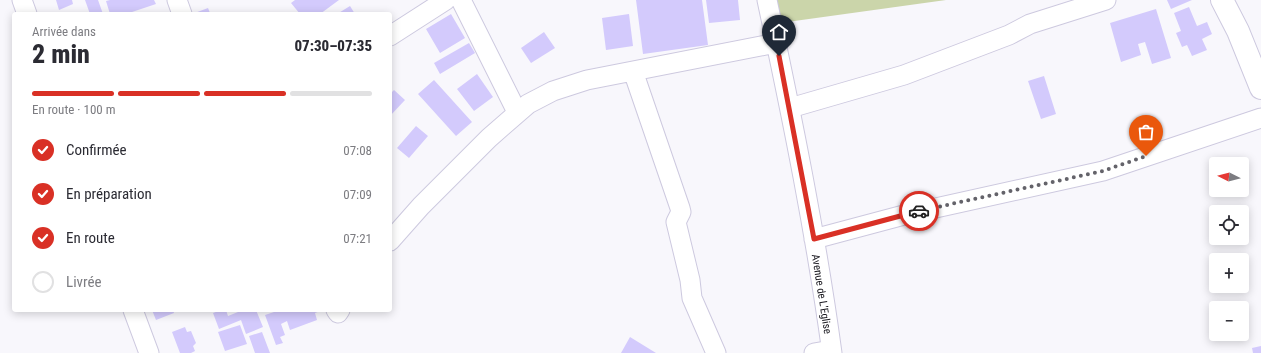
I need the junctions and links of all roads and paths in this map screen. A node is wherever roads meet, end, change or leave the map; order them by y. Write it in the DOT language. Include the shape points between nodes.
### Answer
graph roads {
  1 [pos="22,0"];
  2 [pos="177,0"];
  3 [pos="446,0"];
  4 [pos="461,0"];
  5 [pos="767,0"];
  6 [pos="1106,0"];
  7 [pos="1222,0"];
  8 [pos="26,12"];
  9 [pos="181,12"];
  10 [pos="392,35"];
  11 [pos="776,43"];
  12 [pos="633,71"];
  13 [pos="1261,88"];
  14 [pos="790,108"];
  15 [pos="517,112"];
  16 [pos="1261,118"];
  17 [pos="392,239"];
  18 [pos="814,239"];
  19 [pos="134,312"];
  20 [pos="826,352"];
  21 [pos="149,353"];
  22 [pos="716,353"];
  1 -- 8 [label="street"];
  2 -- 9 [label="street"];
  3 -- 10 [label="street"];
  4 -- 15 [label="street"];
  5 -- 11 [label="street, Avenue de L'Eglise"];
  6 -- 14 [label="street" via="1030,24 1009,35 904,75"];
  7 -- 13 [label="street" via="1238,31"];
  11 -- 12 [label="street"];
  11 -- 14 [label="street, Avenue de L'Eglise"];
  12 -- 15 [label="street" via="587,80 553,91"];
  12 -- 22 [label="street" via="680,208 681,212 676,222 692,298"];
  14 -- 18 [label="street, Avenue de L'Eglise"];
  15 -- 17 [label="street" via="421,206"];
  16 -- 18 [label="street" via="1103,171 904,215"];
  18 -- 20 [label="street, Avenue de L'Eglise"];
  19 -- 21 [label="street"];
}
